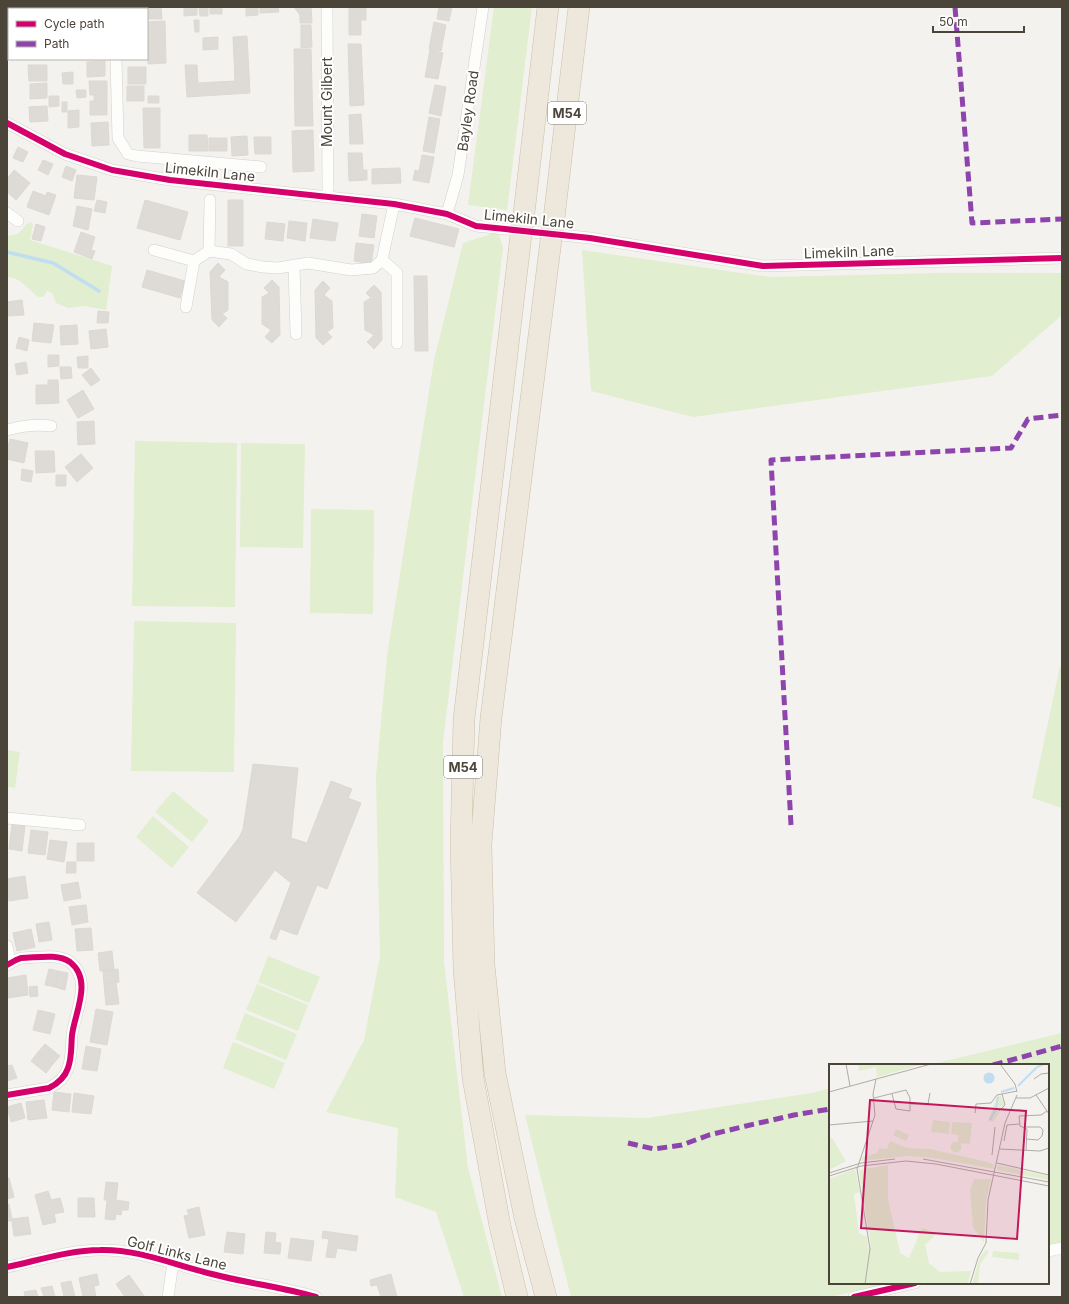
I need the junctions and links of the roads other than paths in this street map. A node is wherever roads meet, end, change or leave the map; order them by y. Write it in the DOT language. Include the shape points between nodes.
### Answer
graph roads {
  1 [pos="327,7"];
  2 [pos="483,7"];
  3 [pos="548,7"];
  4 [pos="579,7"];
  5 [pos="116,60"];
  6 [pos="7,123"];
  7 [pos="261,167"];
  8 [pos="328,196"];
  9 [pos="210,200"];
  10 [pos="394,204"];
  11 [pos="7,213"];
  12 [pos="447,214"];
  13 [pos="18,222"];
  14 [pos="154,250"];
  15 [pos="209,251"];
  16 [pos="1062,258"];
  17 [pos="194,260"];
  18 [pos="382,260"];
  19 [pos="294,265"];
  20 [pos="186,308"];
  21 [pos="296,334"];
  22 [pos="397,343"];
  23 [pos="51,426"];
  24 [pos="7,430"];
  25 [pos="7,818"];
  26 [pos="80,825"];
  27 [pos="7,946"];
  28 [pos="9,963"];
  29 [pos="7,1095"];
  30 [pos="1062,1248"];
  31 [pos="1049,1252"];
  32 [pos="173,1263"];
  33 [pos="7,1267"];
  34 [pos="911,1284"];
  35 [pos="168,1297"];
  36 [pos="316,1297"];
  37 [pos="517,1297"];
  38 [pos="546,1297"];
  39 [pos="854,1297"];
  1 -- 8 [label="street, Mount Gilbert"];
  2 -- 12 [label="street, Bayley Road" via="458,175"];
  3 -- 37 [label="highway, M54, bridge" via="464,719 461,844 464,969 473,1078 500,1226"];
  4 -- 38 [label="highway, M54, bridge" via="491,718 481,844 484,965 495,1073 525,1218"];
  5 -- 7 [label="street" via="118,138 128,154"];
  6 -- 8 [label="street, Limekiln Lane" via="65,154 112,170 170,180"];
  8 -- 10 [label="street, Limekiln Lane"];
  9 -- 15 [label="street"];
  10 -- 12 [label="street, Limekiln Lane"];
  10 -- 18 [label="street"];
  11 -- 13 [label="street"];
  12 -- 16 [label="street, Limekiln Lane" via="476,226 590,238 763,266"];
  14 -- 17 [label="street"];
  15 -- 17 [label="street"];
  15 -- 19 [label="street" via="231,254 247,264 263,267"];
  17 -- 20 [label="street"];
  18 -- 19 [label="street" via="373,268 351,270 308,263"];
  18 -- 22 [label="street" via="397,273"];
  19 -- 21 [label="street"];
  23 -- 24 [label="street" via="24,426"];
  25 -- 26 [label="street"];
  27 -- 28 [label="street"];
  28 -- 29 [label="street" via="21,958 64,959 77,970 82,986 68,1069 64,1076 49,1088"];
  30 -- 31 [label="street"];
  32 -- 33 [label="street, Golf Links Lane" via="124,1251 100,1250 76,1252"];
  32 -- 35 [label="street"];
  32 -- 36 [label="street, Golf Links Lane" via="213,1275"];
  34 -- 39 [label="street"];
}
